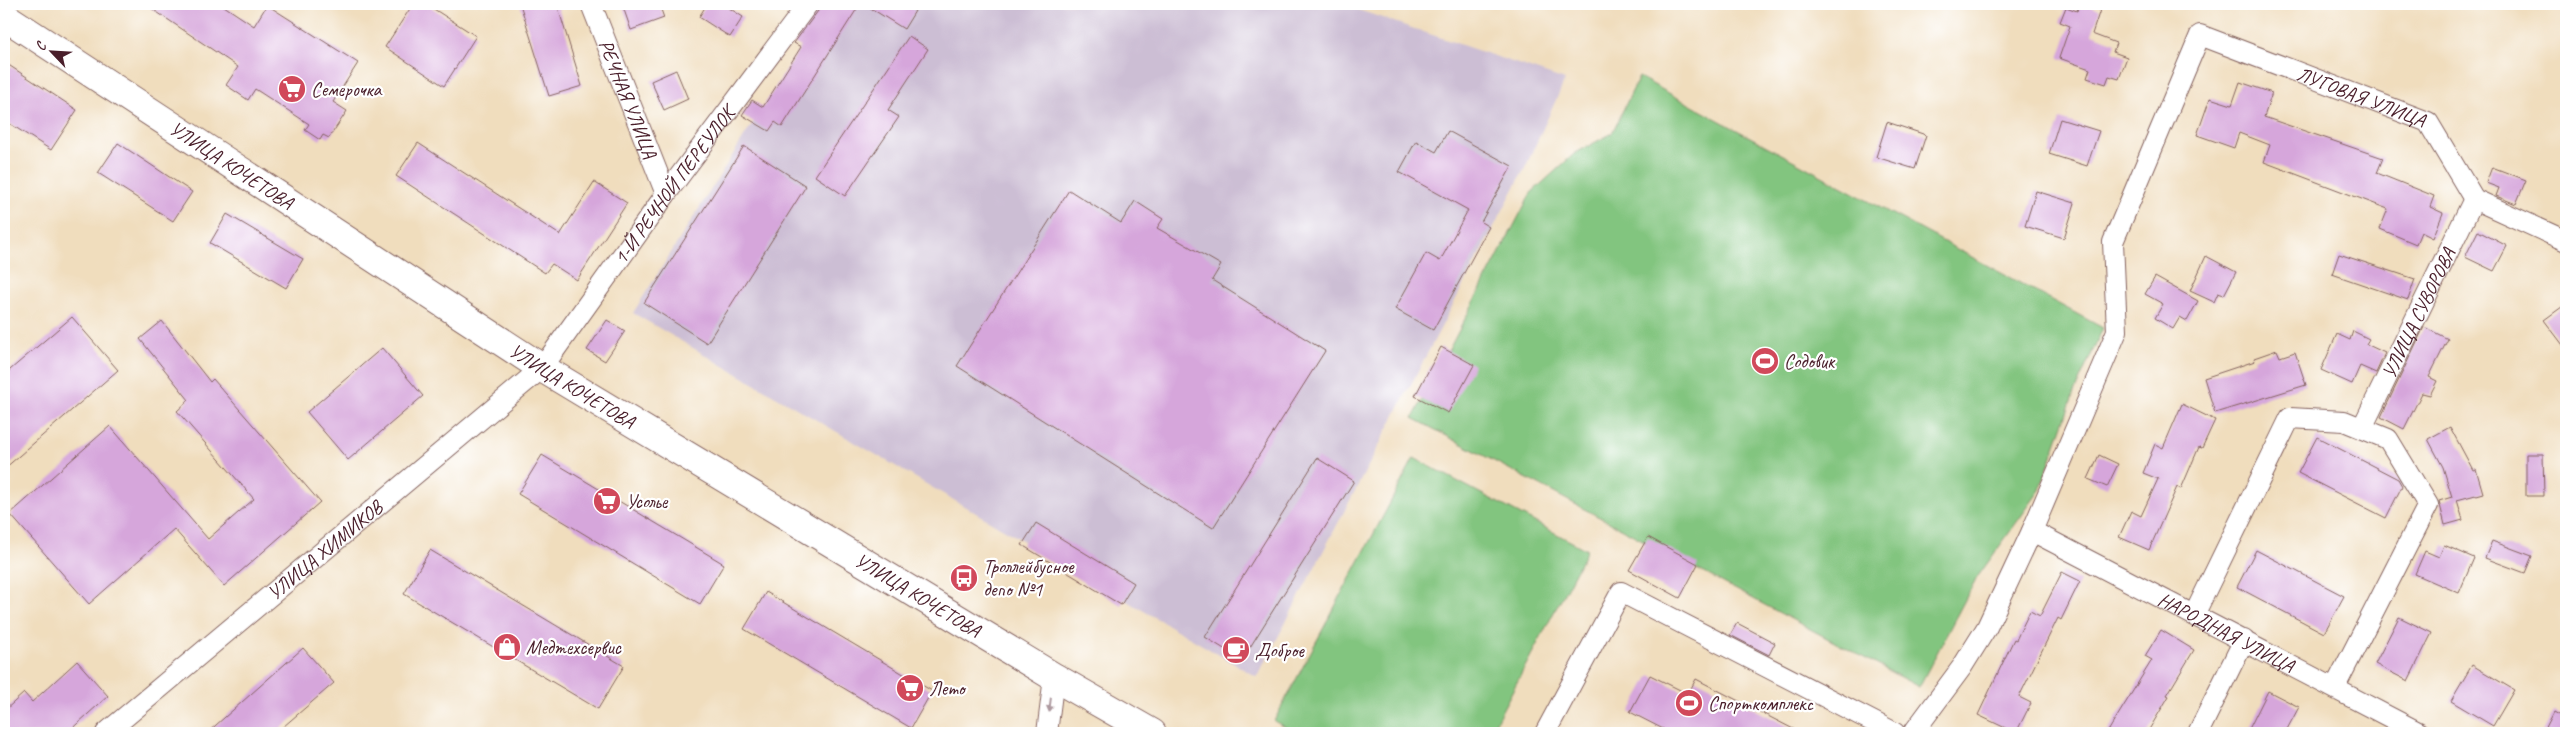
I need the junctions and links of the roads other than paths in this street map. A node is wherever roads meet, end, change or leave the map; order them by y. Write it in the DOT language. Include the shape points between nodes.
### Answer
graph roads {
  1 [pos="592,4"];
  2 [pos="808,4"];
  3 [pos="4,16"];
  4 [pos="666,194"];
  5 [pos="2474,199"];
  6 [pos="2566,240"];
  7 [pos="542,368"];
  8 [pos="2362,428"];
  9 [pos="2032,531"];
  10 [pos="2194,614"];
  11 [pos="2244,640"];
  12 [pos="1054,677"];
  13 [pos="2335,687"];
  14 [pos="106,733"];
  15 [pos="1047,733"];
  16 [pos="1152,733"];
  17 [pos="1545,733"];
  18 [pos="1895,733"];
  19 [pos="1912,733"];
  20 [pos="2198,733"];
  21 [pos="2420,733"];
  1 -- 4 [label="street, РЕЧНАЯ УЛИЦА"];
  2 -- 4 [label="street, 1-Й РЕЧНОЙ ПЕРЕУЛОК"];
  3 -- 7 [label="main road, УЛИЦА КОЧЕТОВА"];
  4 -- 7 [label="street, 1-Й РЕЧНОЙ ПЕРЕУЛОК"];
  5 -- 6 [label="street"];
  5 -- 8 [label="street, УЛИЦА СУВОРОВА"];
  5 -- 9 [label="street, ЛУГОВАЯ УЛИЦА" via="2428,122 2200,35 2113,242 2117,331"];
  7 -- 12 [label="main road, УЛИЦА КОЧЕТОВА"];
  7 -- 14 [label="street, УЛИЦА ХИМИКОВ"];
  8 -- 10 [label="street" via="2344,420 2290,418"];
  8 -- 13 [label="street" via="2388,440 2428,505"];
  9 -- 10 [label="street, НАРОДНАЯ УЛИЦА"];
  9 -- 19 [label="street" via="1987,627 1962,667"];
  10 -- 11 [label="street, НАРОДНАЯ УЛИЦА"];
  11 -- 13 [label="street, НАРОДНАЯ УЛИЦА"];
  11 -- 20 [label="street"];
  12 -- 15 [label="street, one-way"];
  12 -- 16 [label="main road, УЛИЦА КОЧЕТОВА"];
  13 -- 21 [label="street, НАРОДНАЯ УЛИЦА"];
  17 -- 18 [label="street" via="1621,592"];
}
